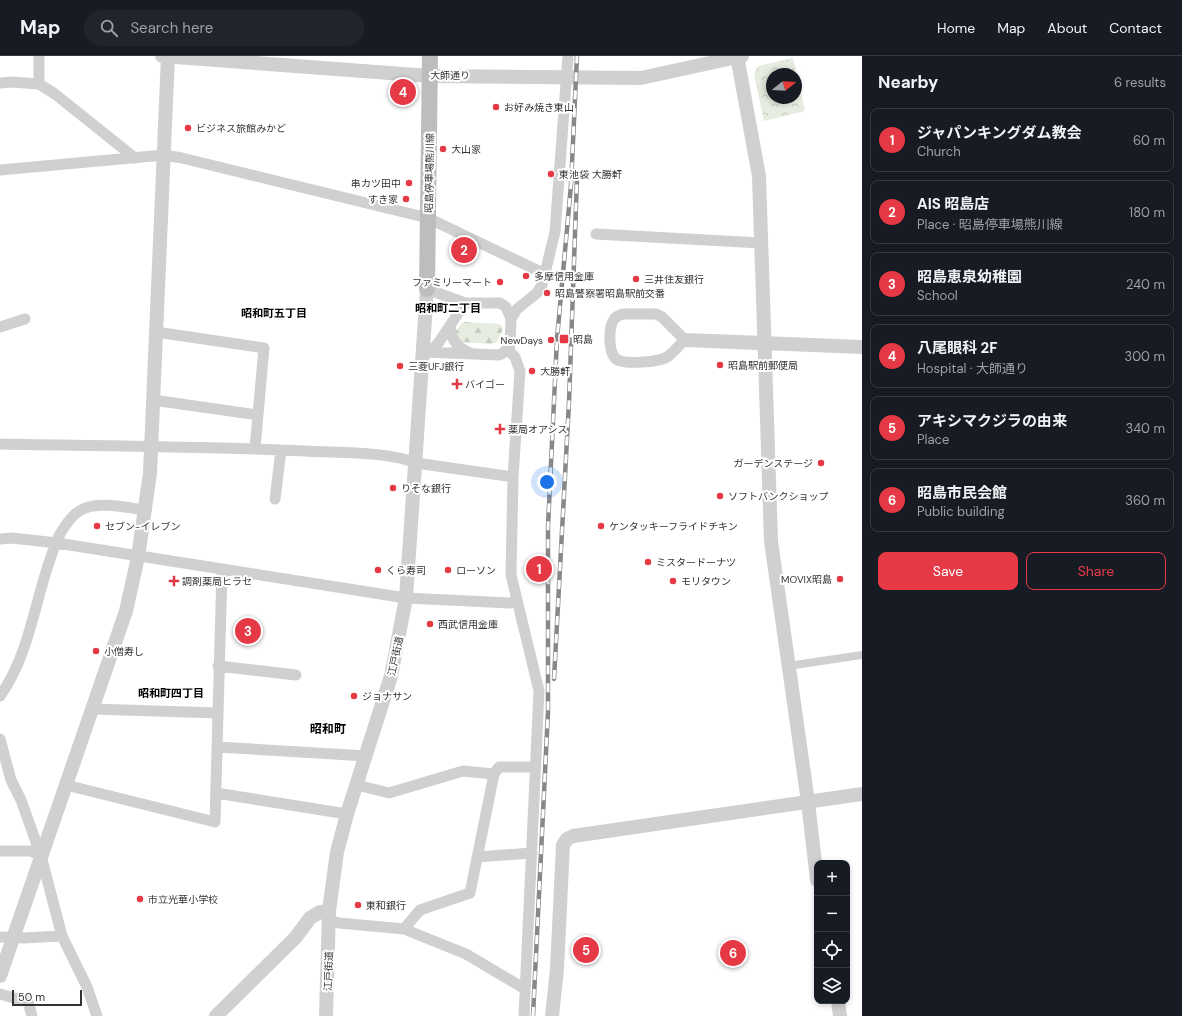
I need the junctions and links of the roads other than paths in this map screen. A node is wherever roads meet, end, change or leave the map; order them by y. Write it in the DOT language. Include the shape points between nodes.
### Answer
graph roads {
  1 [pos="39,56"];
  2 [pos="166,56"];
  3 [pos="430,56"];
  4 [pos="568,56"];
  5 [pos="739,56"];
  6 [pos="250,59"];
  7 [pos="430,76"];
  8 [pos="567,76"];
  9 [pos="0,83"];
  10 [pos="39,84"];
  11 [pos="164,155"];
  12 [pos="135,158"];
  13 [pos="0,170"];
  14 [pos="428,218"];
  15 [pos="596,234"];
  16 [pos="761,243"];
  17 [pos="545,274"];
  18 [pos="427,289"];
  19 [pos="465,302"];
  20 [pos="26,319"];
  21 [pos="511,319"];
  22 [pos="450,326"];
  23 [pos="0,327"];
  24 [pos="156,332"];
  25 [pos="685,340"];
  26 [pos="764,343"];
  27 [pos="862,347"];
  28 [pos="508,350"];
  29 [pos="424,352"];
  30 [pos="473,354"];
  31 [pos="153,400"];
  32 [pos="258,415"];
  33 [pos="0,444"];
  34 [pos="151,445"];
  35 [pos="255,448"];
  36 [pos="281,450"];
  37 [pos="416,463"];
  38 [pos="513,477"];
  39 [pos="275,500"];
  40 [pos="146,510"];
  41 [pos="0,539"];
  42 [pos="57,543"];
  43 [pos="138,557"];
  44 [pos="222,570"];
  45 [pos="406,598"];
  46 [pos="516,601"];
  47 [pos="862,655"];
  48 [pos="218,666"];
  49 [pos="788,666"];
  50 [pos="296,675"];
  51 [pos="0,696"];
  52 [pos="93,709"];
  53 [pos="218,713"];
  54 [pos="0,739"];
  55 [pos="217,747"];
  56 [pos="367,756"];
  57 [pos="3,762"];
  58 [pos="536,767"];
  59 [pos="494,774"];
  60 [pos="356,785"];
  61 [pos="66,786"];
  62 [pos="216,793"];
  63 [pos="862,794"];
  64 [pos="808,802"];
  65 [pos="347,814"];
  66 [pos="0,851"];
  67 [pos="532,853"];
  68 [pos="41,856"];
  69 [pos="477,857"];
  70 [pos="815,860"];
  71 [pos="329,916"];
  72 [pos="404,928"];
  73 [pos="7,936"];
  74 [pos="62,936"];
  75 [pos="0,976"];
  76 [pos="525,989"];
  77 [pos="0,994"];
  78 [pos="838,1004"];
  79 [pos="32,1016"];
  80 [pos="97,1016"];
  81 [pos="216,1016"];
  82 [pos="326,1016"];
  83 [pos="524,1016"];
  84 [pos="552,1016"];
  85 [pos="840,1016"];
  1 -- 10 [label="street"];
  2 -- 6 [label="street, 大師通り"];
  2 -- 11 [label="street"];
  3 -- 7 [label="main road, 昭島停車場熊川線"];
  4 -- 8 [label="street"];
  5 -- 8 [label="street, 大師通り" via="641,78"];
  5 -- 16 [label="street" via="759,176"];
  6 -- 7 [label="street, 大師通り"];
  7 -- 8 [label="street, 大師通り"];
  7 -- 14 [label="main road, 昭島停車場熊川線"];
  8 -- 17 [label="street" via="555,232"];
  9 -- 10 [label="street"];
  10 -- 12 [label="street"];
  11 -- 12 [label="street"];
  11 -- 14 [label="street"];
  11 -- 24 [label="street"];
  12 -- 13 [label="street"];
  14 -- 17 [label="street"];
  14 -- 18 [label="main road, 昭島停車場熊川線"];
  15 -- 16 [label="street"];
  16 -- 26 [label="street"];
  17 -- 21 [label="street" via="537,293 517,309"];
  18 -- 19 [label="street"];
  18 -- 29 [label="street, 江戸街道"];
  19 -- 21 [label="street" via="500,303 506,307"];
  19 -- 22 [label="street"];
  20 -- 23 [label="street"];
  21 -- 28 [label="street"];
  22 -- 29 [label="street" via="435,347"];
  22 -- 30 [label="street" via="453,341"];
  24 -- 31 [label="street"];
  24 -- 32 [label="street" via="264,348"];
  25 -- 25 [label="street" via="667,357 656,361 623,362 616,359 612,353 612,324 615,317 623,314 656,314"];
  25 -- 26 [label="street"];
  26 -- 27 [label="street"];
  26 -- 49 [label="street" via="771,541"];
  28 -- 30 [label="street" via="499,355"];
  28 -- 38 [label="street" via="518,365"];
  29 -- 30 [label="street"];
  29 -- 37 [label="street, 江戸街道"];
  31 -- 32 [label="street"];
  31 -- 34 [label="street"];
  32 -- 35 [label="street"];
  33 -- 34 [label="street"];
  34 -- 35 [label="street"];
  34 -- 40 [label="street"];
  35 -- 36 [label="street"];
  36 -- 37 [label="street" via="366,455 406,459"];
  36 -- 39 [label="street"];
  37 -- 38 [label="street"];
  37 -- 45 [label="street, 江戸街道"];
  38 -- 46 [label="street" via="511,575"];
  40 -- 42 [label="street" via="89,506 73,516 60,534"];
  40 -- 43 [label="street"];
  41 -- 42 [label="street"];
  42 -- 43 [label="street"];
  42 -- 51 [label="street" via="24,646"];
  43 -- 44 [label="street"];
  43 -- 52 [label="street" via="126,611"];
  44 -- 45 [label="street"];
  44 -- 48 [label="street"];
  45 -- 46 [label="street" via="510,603"];
  45 -- 56 [label="street, 江戸街道" via="391,676"];
  46 -- 58 [label="street" via="539,691"];
  47 -- 49 [label="street"];
  48 -- 50 [label="street"];
  48 -- 53 [label="street"];
  49 -- 64 [label="street"];
  52 -- 53 [label="street"];
  52 -- 61 [label="street"];
  53 -- 55 [label="street"];
  54 -- 57 [label="street"];
  55 -- 56 [label="street"];
  55 -- 62 [label="street"];
  56 -- 60 [label="street, 江戸街道"];
  57 -- 68 [label="street"];
  58 -- 59 [label="street" via="499,767"];
  58 -- 67 [label="street"];
  59 -- 60 [label="street" via="463,771 388,792"];
  59 -- 69 [label="street"];
  60 -- 65 [label="street, 江戸街道"];
  61 -- 62 [label="street" via="215,822"];
  61 -- 68 [label="street"];
  62 -- 65 [label="street"];
  63 -- 64 [label="street"];
  64 -- 70 [label="street"];
  64 -- 84 [label="street" via="573,836 567,839 563,845 558,969"];
  65 -- 71 [label="street, 江戸街道" via="337,852"];
  66 -- 68 [label="street" via="31,851"];
  67 -- 69 [label="street"];
  67 -- 76 [label="street"];
  68 -- 73 [label="street"];
  68 -- 74 [label="street"];
  69 -- 72 [label="street" via="470,893 420,910"];
  71 -- 72 [label="street" via="339,923"];
  71 -- 81 [label="street" via="320,912 310,918 296,937"];
  71 -- 82 [label="street, 江戸街道"];
  72 -- 76 [label="street" via="466,954"];
  73 -- 74 [label="street"];
  73 -- 75 [label="street"];
  74 -- 80 [label="street" via="87,987"];
  76 -- 83 [label="street"];
  77 -- 79 [label="street" via="28,1002"];
  78 -- 85 [label="street"];
}
